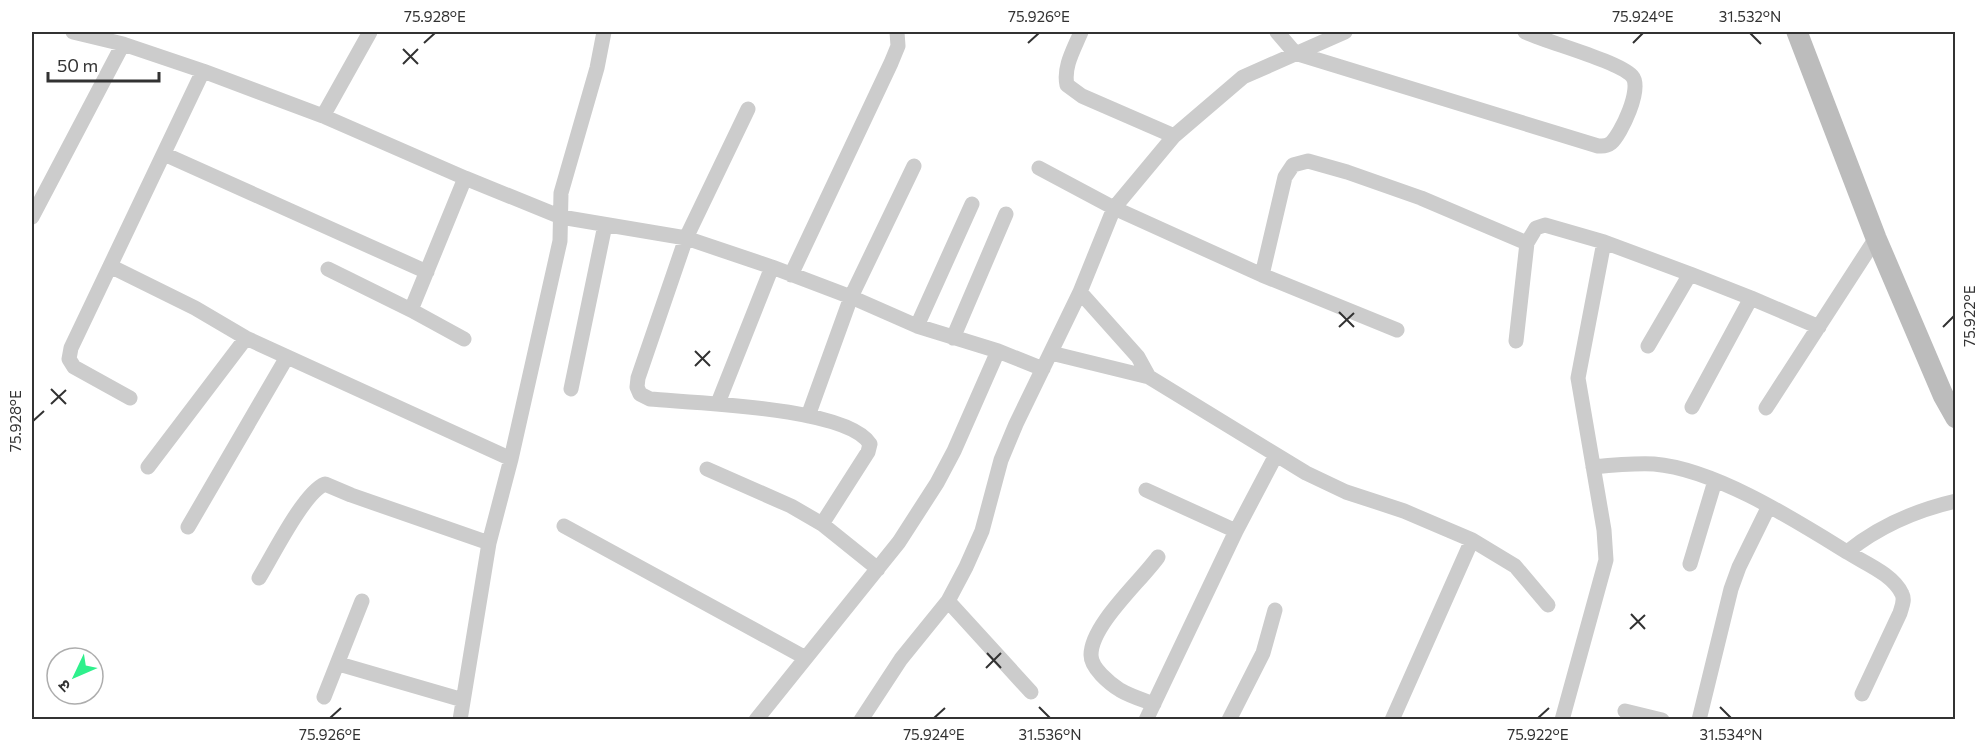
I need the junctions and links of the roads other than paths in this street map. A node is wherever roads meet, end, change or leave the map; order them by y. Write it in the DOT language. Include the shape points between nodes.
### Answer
graph roads {
  1 [pos="73,32"];
  2 [pos="370,32"];
  3 [pos="604,32"];
  4 [pos="897,32"];
  5 [pos="1080,32"];
  6 [pos="1277,32"];
  7 [pos="1345,32"];
  8 [pos="1531,32"];
  9 [pos="1797,32"];
  10 [pos="123,44"];
  11 [pos="1294,53"];
  12 [pos="203,70"];
  13 [pos="748,109"];
  14 [pos="323,116"];
  15 [pos="1174,136"];
  16 [pos="164,154"];
  17 [pos="914,166"];
  18 [pos="1040,168"];
  19 [pos="465,178"];
  20 [pos="972,204"];
  21 [pos="1114,208"];
  22 [pos="1006,214"];
  23 [pos="32,217"];
  24 [pos="561,218"];
  25 [pos="605,225"];
  26 [pos="686,238"];
  27 [pos="1876,238"];
  28 [pos="1604,242"];
  29 [pos="1527,243"];
  30 [pos="110,266"];
  31 [pos="772,267"];
  32 [pos="328,269"];
  33 [pos="427,272"];
  34 [pos="1690,274"];
  35 [pos="790,275"];
  36 [pos="1262,275"];
  37 [pos="1080,292"];
  38 [pos="851,297"];
  39 [pos="1751,298"];
  40 [pos="411,310"];
  41 [pos="917,326"];
  42 [pos="1819,327"];
  43 [pos="1397,330"];
  44 [pos="246,338"];
  45 [pos="953,338"];
  46 [pos="464,339"];
  47 [pos="1516,341"];
  48 [pos="1648,346"];
  49 [pos="998,351"];
  50 [pos="1052,353"];
  51 [pos="286,357"];
  52 [pos="1043,369"];
  53 [pos="1149,377"];
  54 [pos="571,389"];
  55 [pos="130,398"];
  56 [pos="718,403"];
  57 [pos="1692,407"];
  58 [pos="1766,408"];
  59 [pos="808,416"];
  60 [pos="1956,418"];
  61 [pos="1276,455"];
  62 [pos="511,459"];
  63 [pos="148,467"];
  64 [pos="1593,467"];
  65 [pos="707,469"];
  66 [pos="1715,481"];
  67 [pos="1146,489"];
  68 [pos="1956,501"];
  69 [pos="1769,506"];
  70 [pos="822,524"];
  71 [pos="564,526"];
  72 [pos="188,527"];
  73 [pos="1236,531"];
  74 [pos="1472,540"];
  75 [pos="489,543"];
  76 [pos="1847,552"];
  77 [pos="1158,557"];
  78 [pos="1690,564"];
  79 [pos="878,569"];
  80 [pos="259,578"];
  81 [pos="363,601"];
  82 [pos="948,601"];
  83 [pos="1548,605"];
  84 [pos="1275,610"];
  85 [pos="804,657"];
  86 [pos="339,664"];
  87 [pos="1031,692"];
  88 [pos="1862,694"];
  89 [pos="324,697"];
  90 [pos="463,700"];
  91 [pos="1154,704"];
  92 [pos="1625,711"];
  93 [pos="1563,719"];
  94 [pos="460,720"];
  95 [pos="756,720"];
  96 [pos="861,720"];
  97 [pos="1146,720"];
  98 [pos="1229,720"];
  99 [pos="1392,720"];
  100 [pos="1662,720"];
  101 [pos="1699,720"];
  1 -- 10 [label="street"];
  2 -- 14 [label="street"];
  3 -- 24 [label="street" via="561,193"];
  4 -- 35 [label="street" via="898,46 891,63"];
  5 -- 15 [label="street" via="1068,63 1067,85 1082,96"];
  6 -- 11 [label="street"];
  7 -- 11 [label="street"];
  8 -- 11 [label="street" via="1614,65 1633,77 1633,101 1617,136 1606,147"];
  9 -- 27 [label="main road"];
  10 -- 12 [label="street"];
  10 -- 23 [label="street"];
  11 -- 15 [label="street" via="1243,77"];
  12 -- 14 [label="street"];
  12 -- 16 [label="street"];
  13 -- 26 [label="street"];
  14 -- 19 [label="street"];
  15 -- 21 [label="street"];
  16 -- 30 [label="street"];
  16 -- 33 [label="street"];
  17 -- 38 [label="street"];
  18 -- 21 [label="street"];
  19 -- 24 [label="street"];
  19 -- 33 [label="street"];
  20 -- 41 [label="street"];
  21 -- 36 [label="street"];
  21 -- 37 [label="street"];
  22 -- 45 [label="street"];
  24 -- 25 [label="street"];
  24 -- 62 [label="street" via="560,240"];
  25 -- 26 [label="street"];
  25 -- 54 [label="street"];
  26 -- 31 [label="street"];
  26 -- 56 [label="street" via="637,387 640,394 650,399"];
  27 -- 42 [label="street"];
  27 -- 60 [label="main road"];
  28 -- 29 [label="street" via="1545,225 1536,228"];
  28 -- 34 [label="street"];
  28 -- 64 [label="street" via="1578,378"];
  29 -- 36 [label="street" via="1421,198 1308,160 1293,165 1285,177"];
  29 -- 47 [label="street"];
  30 -- 44 [label="street"];
  30 -- 55 [label="street" via="69,359 82,373"];
  31 -- 35 [label="street"];
  31 -- 56 [label="street"];
  32 -- 40 [label="street"];
  33 -- 40 [label="street"];
  34 -- 39 [label="street"];
  34 -- 48 [label="street"];
  35 -- 38 [label="street"];
  36 -- 43 [label="street"];
  37 -- 50 [label="street"];
  37 -- 53 [label="street" via="1138,357"];
  38 -- 41 [label="street"];
  38 -- 59 [label="street"];
  39 -- 42 [label="street"];
  39 -- 57 [label="street"];
  40 -- 46 [label="street"];
  41 -- 45 [label="street"];
  42 -- 58 [label="street"];
  44 -- 51 [label="street"];
  44 -- 63 [label="street"];
  45 -- 49 [label="street"];
  49 -- 52 [label="street"];
  49 -- 79 [label="street" via="937,483"];
  50 -- 52 [label="street"];
  50 -- 53 [label="street"];
  51 -- 62 [label="street"];
  51 -- 72 [label="street"];
  52 -- 82 [label="street" via="1001,460 982,531"];
  53 -- 61 [label="street"];
  56 -- 59 [label="street"];
  59 -- 70 [label="street" via="846,428 870,444"];
  61 -- 73 [label="street"];
  61 -- 74 [label="street" via="1346,492"];
  62 -- 75 [label="street"];
  64 -- 66 [label="street" via="1654,464"];
  64 -- 93 [label="street" via="1606,560"];
  65 -- 70 [label="street"];
  66 -- 69 [label="street"];
  66 -- 78 [label="street"];
  67 -- 73 [label="street"];
  68 -- 76 [label="street" via="1895,522 1865,537"];
  69 -- 76 [label="street"];
  69 -- 101 [label="street" via="1731,589"];
  70 -- 79 [label="street"];
  71 -- 85 [label="street"];
  73 -- 91 [label="street"];
  74 -- 83 [label="street" via="1515,566"];
  74 -- 99 [label="street"];
  75 -- 80 [label="street" via="325,484 303,505"];
  75 -- 90 [label="street"];
  76 -- 88 [label="street" via="1889,578 1903,595 1900,613"];
  77 -- 91 [label="street" via="1106,619 1091,654 1092,662 1122,692"];
  79 -- 85 [label="street"];
  81 -- 86 [label="street"];
  82 -- 87 [label="street"];
  82 -- 96 [label="street" via="901,659"];
  84 -- 98 [label="street" via="1263,652"];
  85 -- 95 [label="street"];
  86 -- 89 [label="street"];
  86 -- 90 [label="street"];
  90 -- 94 [label="street"];
  91 -- 97 [label="street"];
  92 -- 100 [label="street"];
}
